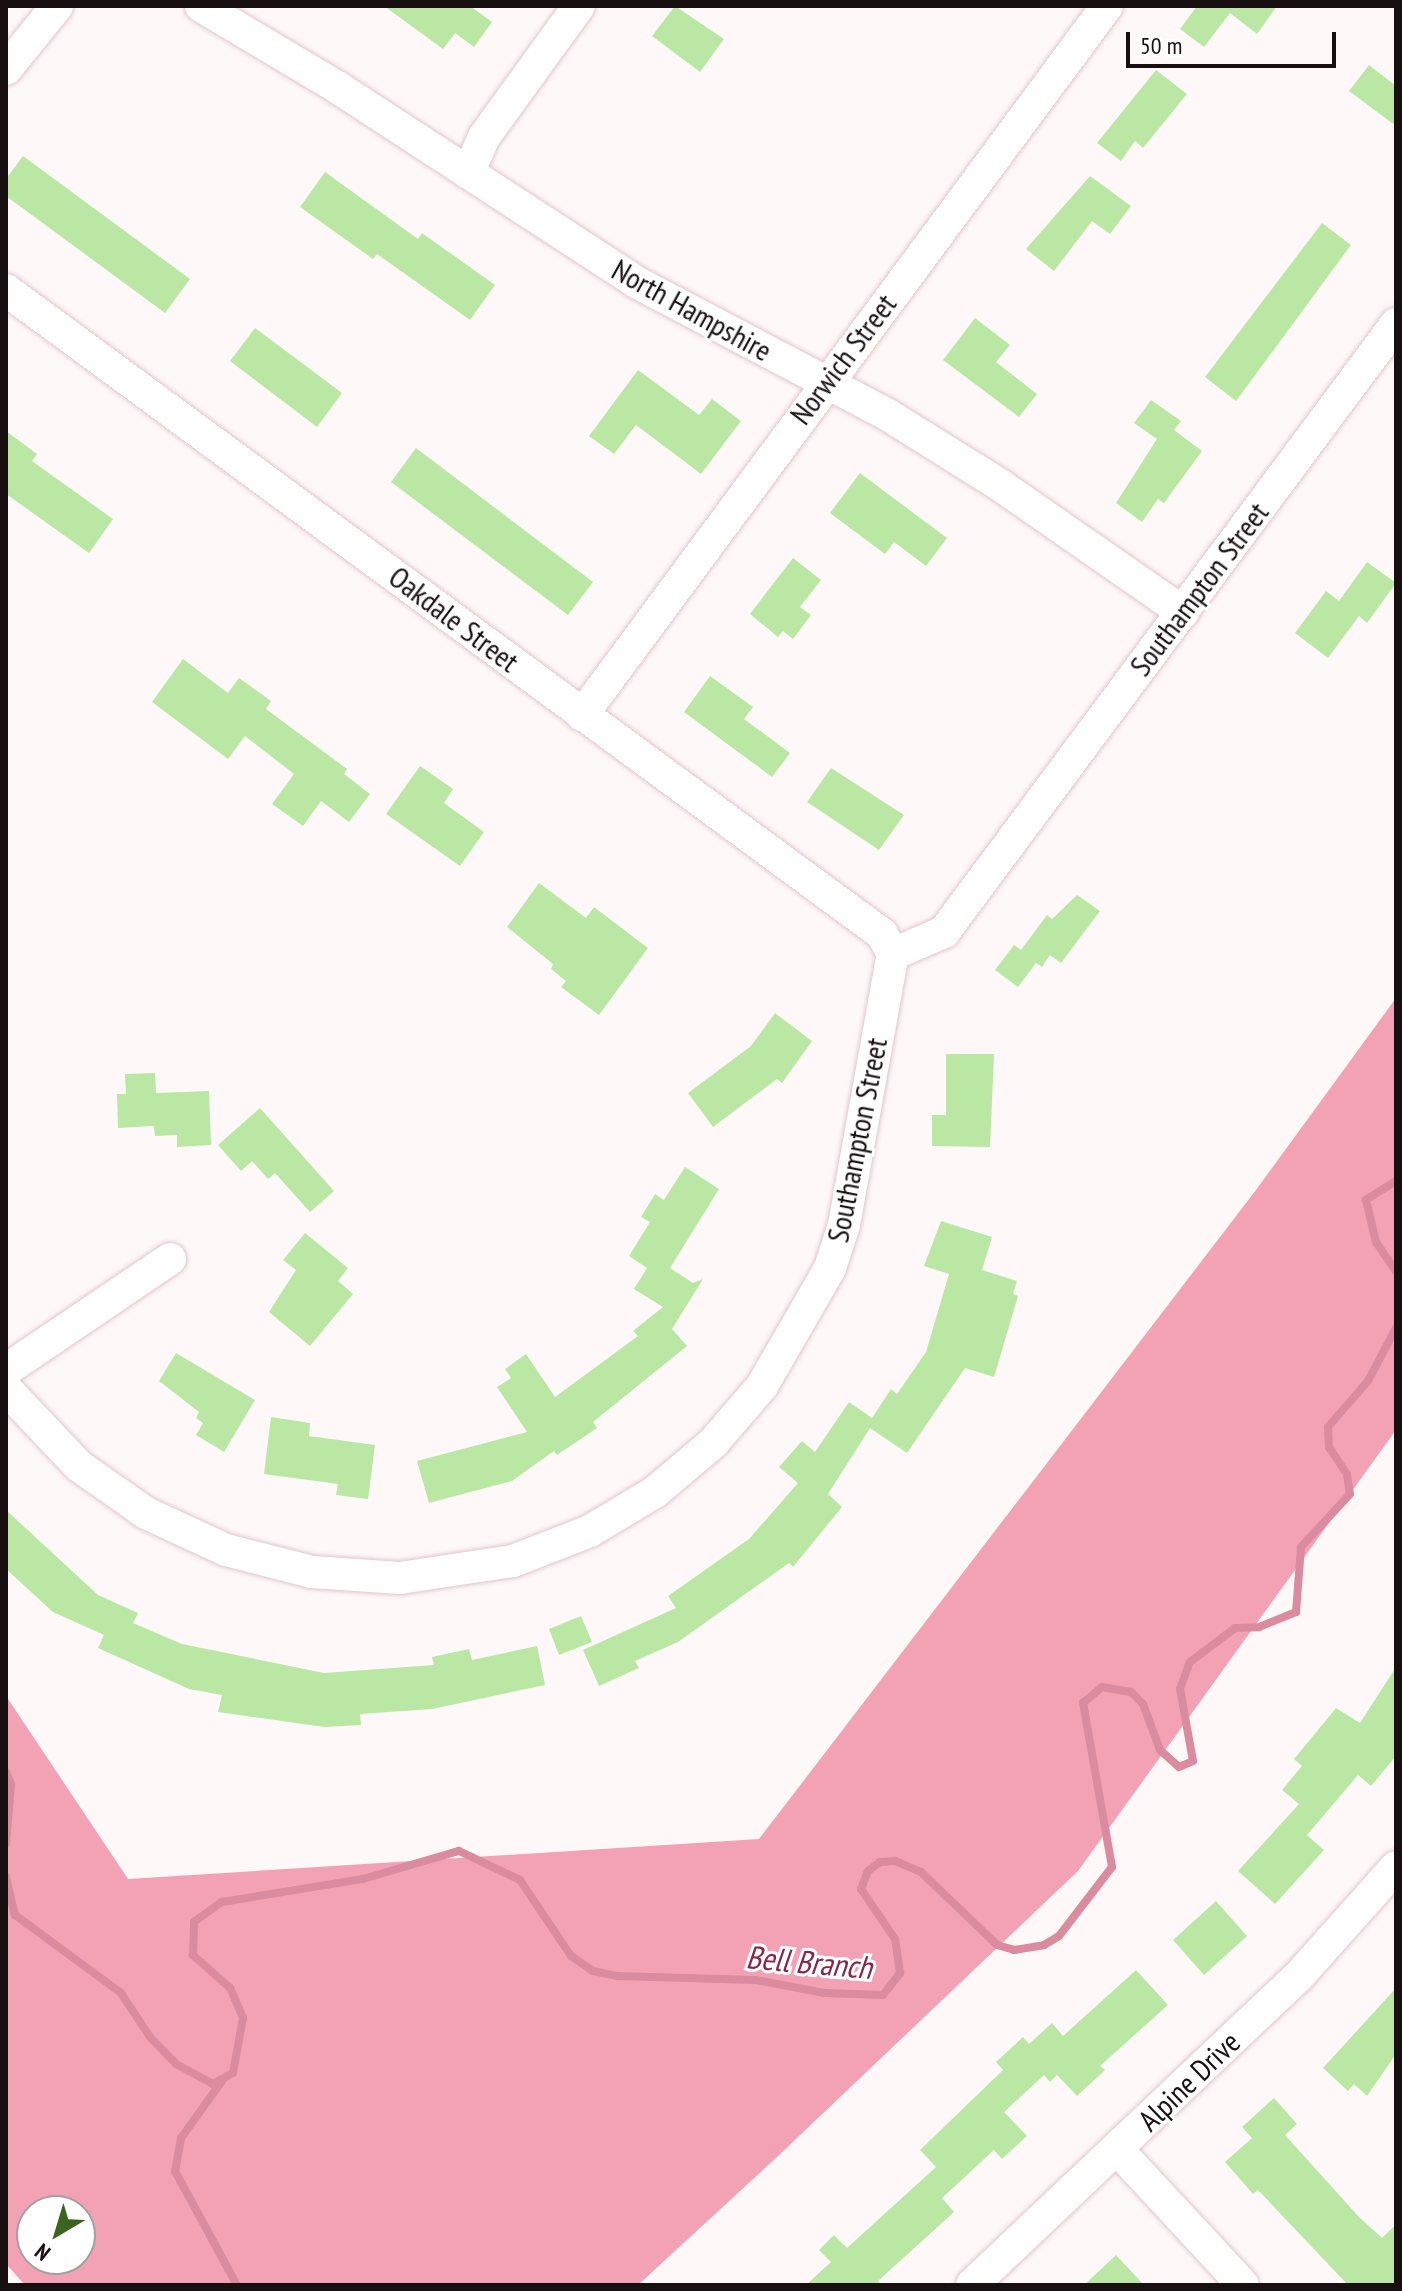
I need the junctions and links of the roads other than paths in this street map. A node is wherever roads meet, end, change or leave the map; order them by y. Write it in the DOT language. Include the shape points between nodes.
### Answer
graph roads {
  1 [pos="57,6"];
  2 [pos="201,6"];
  3 [pos="579,6"];
  4 [pos="1107,6"];
  5 [pos="6,69"];
  6 [pos="468,173"];
  7 [pos="6,290"];
  8 [pos="1396,324"];
  9 [pos="827,381"];
  10 [pos="1183,612"];
  11 [pos="582,715"];
  12 [pos="893,954"];
  13 [pos="170,1259"];
  14 [pos="6,1370"];
  15 [pos="6,1389"];
  16 [pos="1396,1867"];
  17 [pos="1117,2149"];
  18 [pos="972,2285"];
  19 [pos="1243,2285"];
  1 -- 5 [label="street"];
  2 -- 6 [label="street, North Hampshire"];
  3 -- 6 [label="street" via="484,137"];
  4 -- 9 [label="street, Norwich Street"];
  6 -- 9 [label="street, North Hampshire" via="636,282"];
  7 -- 11 [label="street, Oakdale Street"];
  8 -- 10 [label="street, Southampton Street"];
  9 -- 10 [label="street, North Hampshire" via="1000,485"];
  9 -- 11 [label="street, Norwich Street"];
  10 -- 12 [label="street, Southampton Street" via="944,932"];
  11 -- 12 [label="street, Oakdale Street" via="882,934"];
  12 -- 15 [label="street, Southampton Street" via="844,1225 810,1309 762,1386 713,1443 655,1492 590,1531 513,1561 438,1575 350,1576 274,1564 191,1536 116,1494 53,1442"];
  13 -- 14 [label="street"];
  16 -- 17 [label="street, Alpine Drive" via="1298,1977"];
  17 -- 18 [label="street, Alpine Drive"];
  17 -- 19 [label="street"];
}
